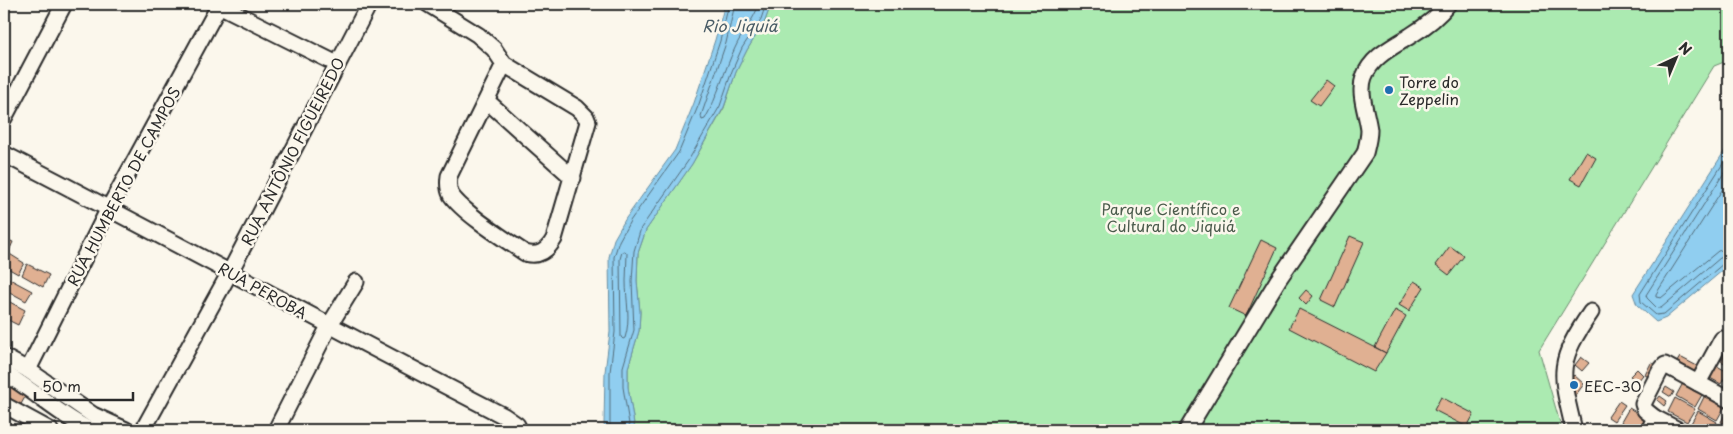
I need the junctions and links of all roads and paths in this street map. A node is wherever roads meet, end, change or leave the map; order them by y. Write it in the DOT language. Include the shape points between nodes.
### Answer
graph roads {
  1 [pos="64,4"];
  2 [pos="220,4"];
  3 [pos="369,4"];
  4 [pos="428,4"];
  5 [pos="1448,4"];
  6 [pos="338,64"];
  7 [pos="504,64"];
  8 [pos="487,101"];
  9 [pos="4,118"];
  10 [pos="4,154"];
  11 [pos="573,178"];
  12 [pos="109,208"];
  13 [pos="230,272"];
  14 [pos="356,282"];
  15 [pos="1591,312"];
  16 [pos="329,326"];
  17 [pos="1727,336"];
  18 [pos="4,357"];
  19 [pos="28,370"];
  20 [pos="4,373"];
  21 [pos="1698,383"];
  22 [pos="1729,400"];
  23 [pos="4,405"];
  24 [pos="1652,424"];
  25 [pos="1190,428"];
  26 [pos="50,430"];
  27 [pos="90,430"];
  28 [pos="126,430"];
  29 [pos="143,430"];
  30 [pos="276,430"];
  31 [pos="519,430"];
  32 [pos="1574,430"];
  33 [pos="1678,430"];
  1 -- 9 [label="street"];
  2 -- 6 [label="street"];
  2 -- 12 [label="street, RUA HUMBERTO DE CAMPOS"];
  3 -- 6 [label="street, RUA ANTÔNIO FIGUEIREDO"];
  4 -- 7 [label="street" via="478,35 494,49"];
  5 -- 25 [label="street" via="1425,26 1387,50 1369,68 1362,86 1369,131 1365,153 1278,280"];
  6 -- 13 [label="street, RUA ANTÔNIO FIGUEIREDO"];
  7 -- 8 [label="street"];
  7 -- 11 [label="street" via="577,108 586,117 588,126"];
  8 -- 11 [label="street"];
  8 -- 11 [label="street" via="449,176 449,190 457,201 525,253 540,254 554,239"];
  10 -- 12 [label="street, RUA PEROBA"];
  12 -- 13 [label="street, RUA PEROBA"];
  12 -- 19 [label="street, RUA HUMBERTO DE CAMPOS"];
  13 -- 16 [label="street, RUA PEROBA"];
  13 -- 29 [label="street, RUA ANTÔNIO FIGUEIREDO"];
  14 -- 16 [label="street"];
  15 -- 32 [label="street" via="1574,336 1563,365 1564,393"];
  16 -- 30 [label="street"];
  16 -- 31 [label="street, RUA PEROBA" via="504,416"];
  17 -- 21 [label="street"];
  18 -- 19 [label="street"];
  19 -- 28 [label="street" via="93,415"];
  20 -- 27 [label="street"];
  21 -- 22 [label="street"];
  21 -- 24 [label="street" via="1670,366 1662,367 1643,404"];
  23 -- 26 [label="street"];
  24 -- 33 [label="street"];
}
